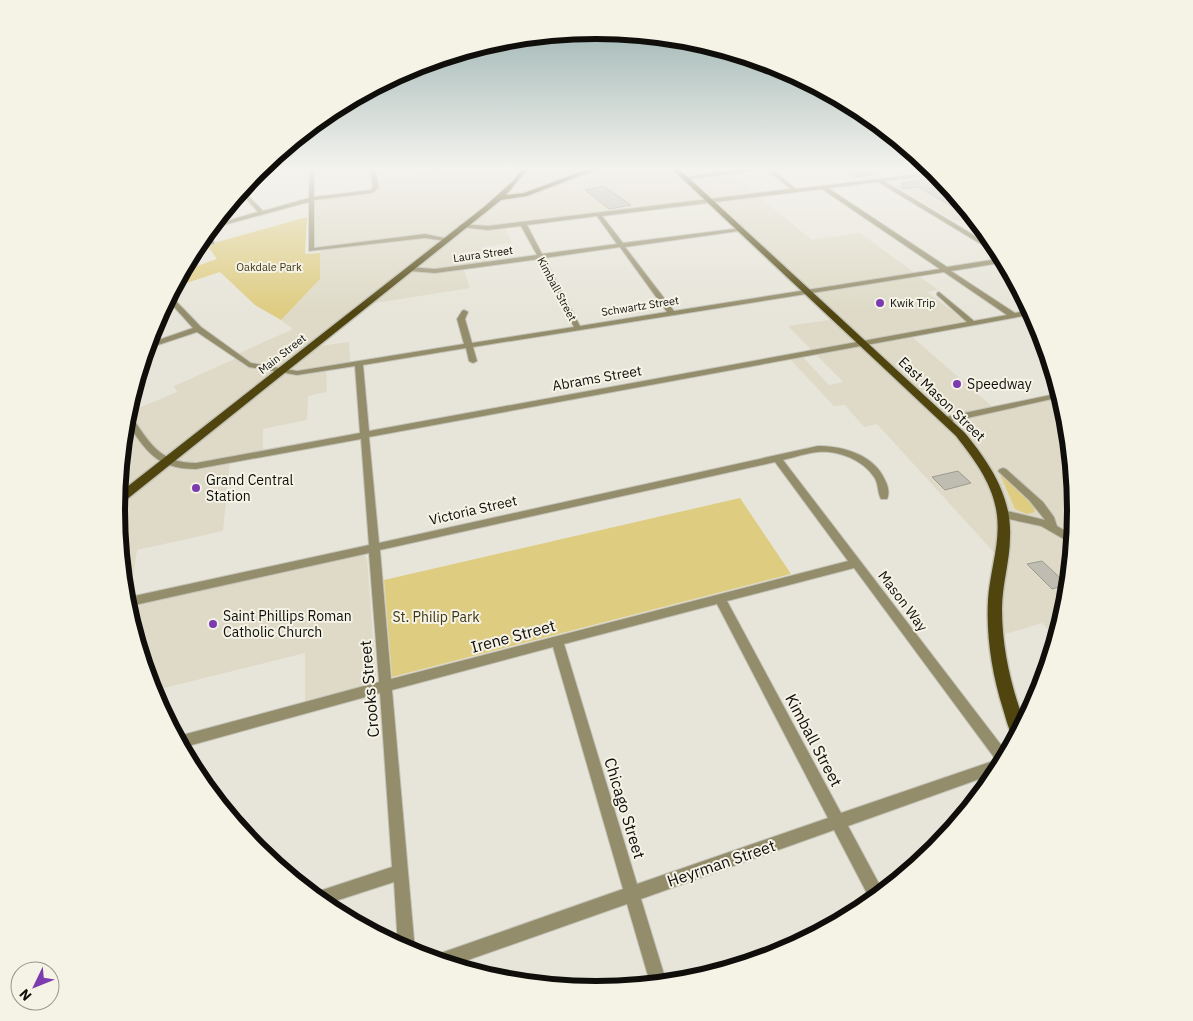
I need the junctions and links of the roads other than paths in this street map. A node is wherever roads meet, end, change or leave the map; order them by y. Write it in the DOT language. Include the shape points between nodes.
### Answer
graph roads {
  1 [pos="248,217"];
  2 [pos="312,217"];
  3 [pos="468,217"];
  4 [pos="477,217"];
  5 [pos="576,217"];
  6 [pos="600,217"];
  7 [pos="726,217"];
  8 [pos="867,217"];
  9 [pos="939,217"];
  10 [pos="523,223"];
  11 [pos="221,224"];
  12 [pos="462,226"];
  13 [pos="739,229"];
  14 [pos="446,239"];
  15 [pos="210,240"];
  16 [pos="212,243"];
  17 [pos="621,245"];
  18 [pos="987,245"];
  19 [pos="540,256"];
  20 [pos="997,261"];
  21 [pos="409,269"];
  22 [pos="944,269"];
  23 [pos="805,290"];
  24 [pos="939,294"];
  25 [pos="173,302"];
  26 [pos="464,312"];
  27 [pos="671,312"];
  28 [pos="1025,314"];
  29 [pos="1014,316"];
  30 [pos="973,323"];
  31 [pos="578,328"];
  32 [pos="198,329"];
  33 [pos="862,343"];
  34 [pos="156,344"];
  35 [pos="468,345"];
  36 [pos="473,361"];
  37 [pos="359,363"];
  38 [pos="280,372"];
  39 [pos="1054,397"];
  40 [pos="945,420"];
  41 [pos="133,425"];
  42 [pos="365,435"];
  43 [pos="777,458"];
  44 [pos="166,462"];
  45 [pos="1003,472"];
  46 [pos="126,494"];
  47 [pos="884,497"];
  48 [pos="1003,514"];
  49 [pos="1052,527"];
  50 [pos="1067,537"];
  51 [pos="374,546"];
  52 [pos="856,563"];
  53 [pos="720,599"];
  54 [pos="134,601"];
  55 [pos="556,641"];
  56 [pos="385,686"];
  57 [pos="1017,724"];
  58 [pos="185,740"];
  59 [pos="1000,754"];
  60 [pos="992,768"];
  61 [pos="838,822"];
  62 [pos="400,872"];
  63 [pos="875,892"];
  64 [pos="632,894"];
  65 [pos="325,896"];
  66 [pos="406,942"];
  67 [pos="449,958"];
  68 [pos="657,978"];
  1 -- 11 [label="street"];
  2 -- 14 [label="street" via="311,250 425,236"];
  3 -- 12 [label="main road, Main Street"];
  4 -- 12 [label="main road, Main Street"];
  5 -- 10 [label="street"];
  6 -- 17 [label="street"];
  7 -- 13 [label="main road, East Mason Street"];
  8 -- 22 [label="street"];
  9 -- 18 [label="street"];
  10 -- 12 [label="street" via="481,228"];
  10 -- 19 [label="street, Kimball Street"];
  12 -- 14 [label="main road, Main Street"];
  13 -- 17 [label="street, Laura Street"];
  13 -- 23 [label="main road, East Mason Street"];
  14 -- 21 [label="main road, Main Street"];
  15 -- 16 [label="street"];
  17 -- 19 [label="street, Laura Street"];
  17 -- 27 [label="street"];
  19 -- 21 [label="street, Laura Street" via="435,271"];
  19 -- 31 [label="street, Kimball Street"];
  20 -- 22 [label="street, Schwartz Street"];
  21 -- 38 [label="main road, Main Street"];
  22 -- 23 [label="street, Schwartz Street"];
  22 -- 29 [label="street"];
  23 -- 27 [label="street, Schwartz Street"];
  23 -- 33 [label="main road, East Mason Street"];
  24 -- 30 [label="street"];
  25 -- 32 [label="street, Schwartz Street"];
  26 -- 35 [label="street" via="461,319"];
  27 -- 31 [label="street, Schwartz Street"];
  28 -- 29 [label="street, Abrams Street"];
  29 -- 30 [label="street, Abrams Street"];
  30 -- 33 [label="street, Abrams Street"];
  31 -- 35 [label="street, Schwartz Street"];
  32 -- 34 [label="street"];
  32 -- 38 [label="street, Schwartz Street" via="249,365"];
  33 -- 40 [label="main road, East Mason Street"];
  33 -- 42 [label="street, Abrams Street"];
  35 -- 36 [label="street"];
  35 -- 37 [label="street, Schwartz Street"];
  37 -- 38 [label="street, Schwartz Street" via="303,372"];
  37 -- 42 [label="street, Crooks Street"];
  38 -- 44 [label="main road, Main Street"];
  39 -- 40 [label="street"];
  40 -- 48 [label="main road, East Mason Street" via="984,465 997,491"];
  41 -- 44 [label="street" via="155,456"];
  42 -- 44 [label="street, Abrams Street" via="196,466"];
  42 -- 51 [label="street, Crooks Street"];
  43 -- 47 [label="street, Victoria Street" via="827,448 845,452 866,463 882,482"];
  43 -- 51 [label="street, Victoria Street"];
  43 -- 52 [label="street, Mason Way"];
  44 -- 46 [label="main road, Main Street"];
  45 -- 49 [label="street" via="1046,512"];
  48 -- 49 [label="street"];
  48 -- 57 [label="main road, East Mason Street" via="1004,538 996,586 995,630 1004,684"];
  49 -- 50 [label="street"];
  51 -- 54 [label="street, Victoria Street"];
  51 -- 56 [label="street, Crooks Street"];
  52 -- 53 [label="street, Irene Street"];
  52 -- 59 [label="street, Mason Way"];
  53 -- 55 [label="street, Irene Street"];
  53 -- 61 [label="street, Kimball Street"];
  55 -- 56 [label="street, Irene Street"];
  55 -- 64 [label="street, Chicago Street"];
  56 -- 58 [label="street, Irene Street"];
  56 -- 62 [label="street, Crooks Street"];
  60 -- 61 [label="street, Heyrman Street"];
  61 -- 63 [label="street, Kimball Street"];
  61 -- 64 [label="street, Heyrman Street"];
  62 -- 65 [label="street"];
  62 -- 66 [label="street, Crooks Street"];
  64 -- 67 [label="street, Heyrman Street"];
  64 -- 68 [label="street, Chicago Street"];
}
